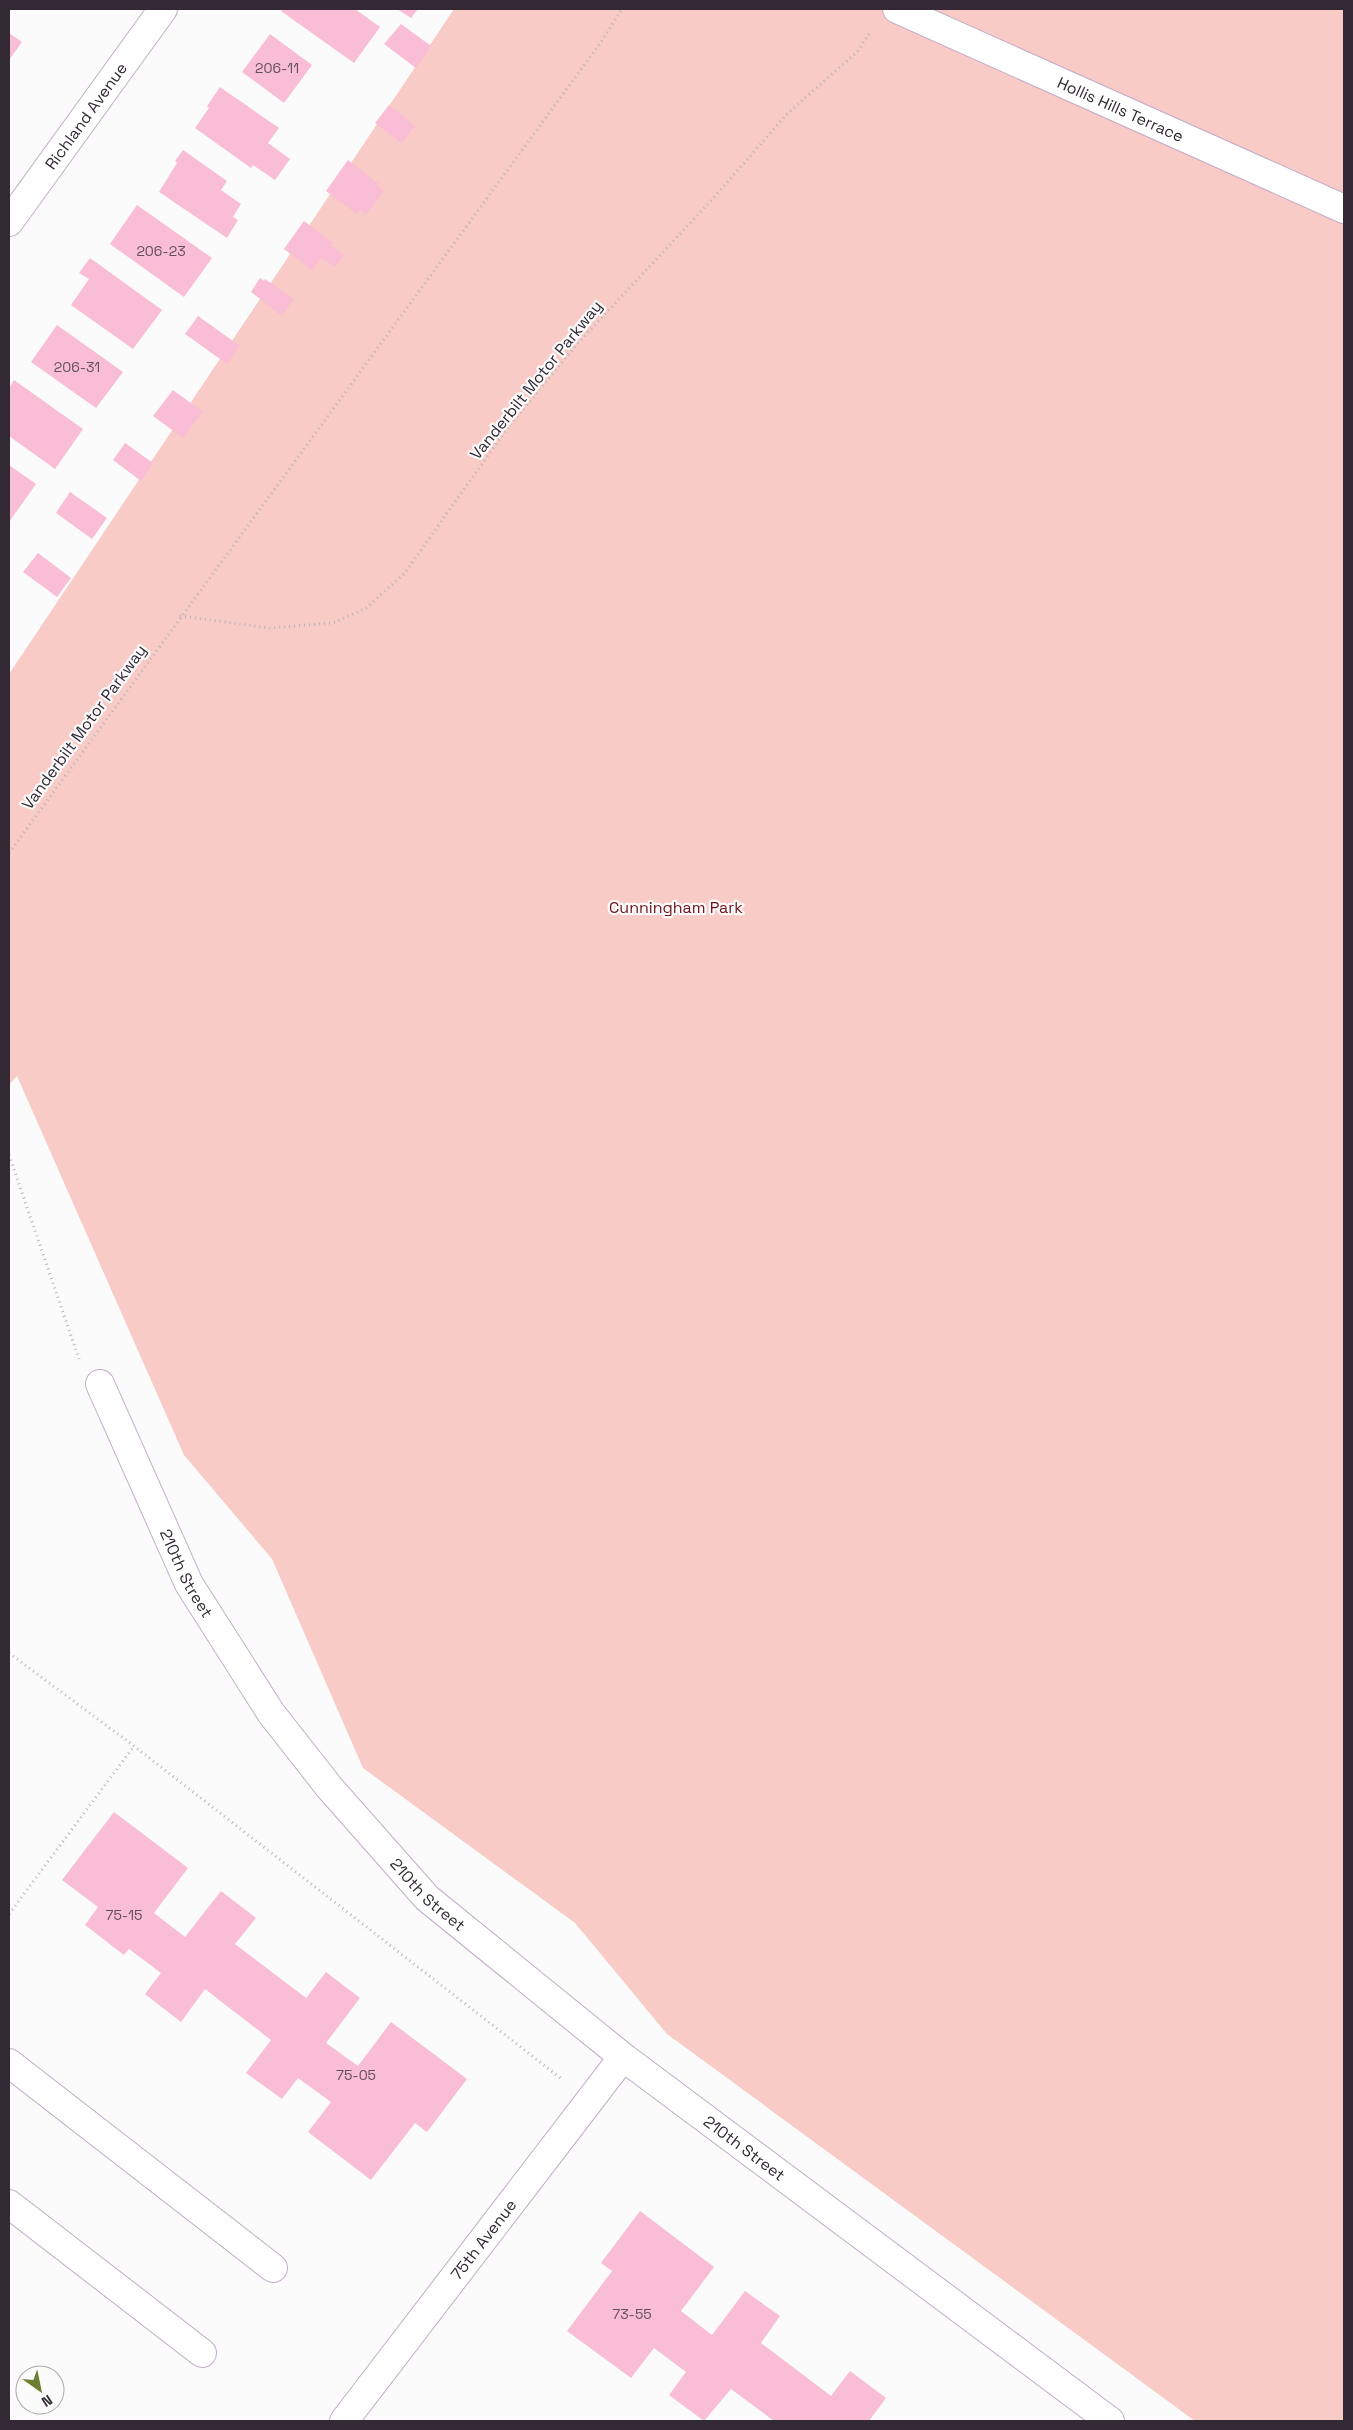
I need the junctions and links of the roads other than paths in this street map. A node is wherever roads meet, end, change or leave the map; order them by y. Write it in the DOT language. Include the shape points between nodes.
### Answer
graph roads {
  1 [pos="163,9"];
  2 [pos="897,9"];
  3 [pos="1344,209"];
  4 [pos="9,222"];
  5 [pos="100,1384"];
  6 [pos="623,2057"];
  7 [pos="9,2062"];
  8 [pos="9,2204"];
  9 [pos="273,2268"];
  10 [pos="202,2353"];
  11 [pos="344,2421"];
  12 [pos="1110,2421"];
  1 -- 4 [label="street, Richland Avenue"];
  2 -- 3 [label="street, Hollis Hills Terrace"];
  5 -- 6 [label="street, 210th Street" via="189,1584 271,1713 329,1787 427,1898"];
  6 -- 11 [label="street, 75th Avenue"];
  6 -- 12 [label="street, 210th Street"];
  7 -- 9 [label="street"];
  8 -- 10 [label="street"];
}
